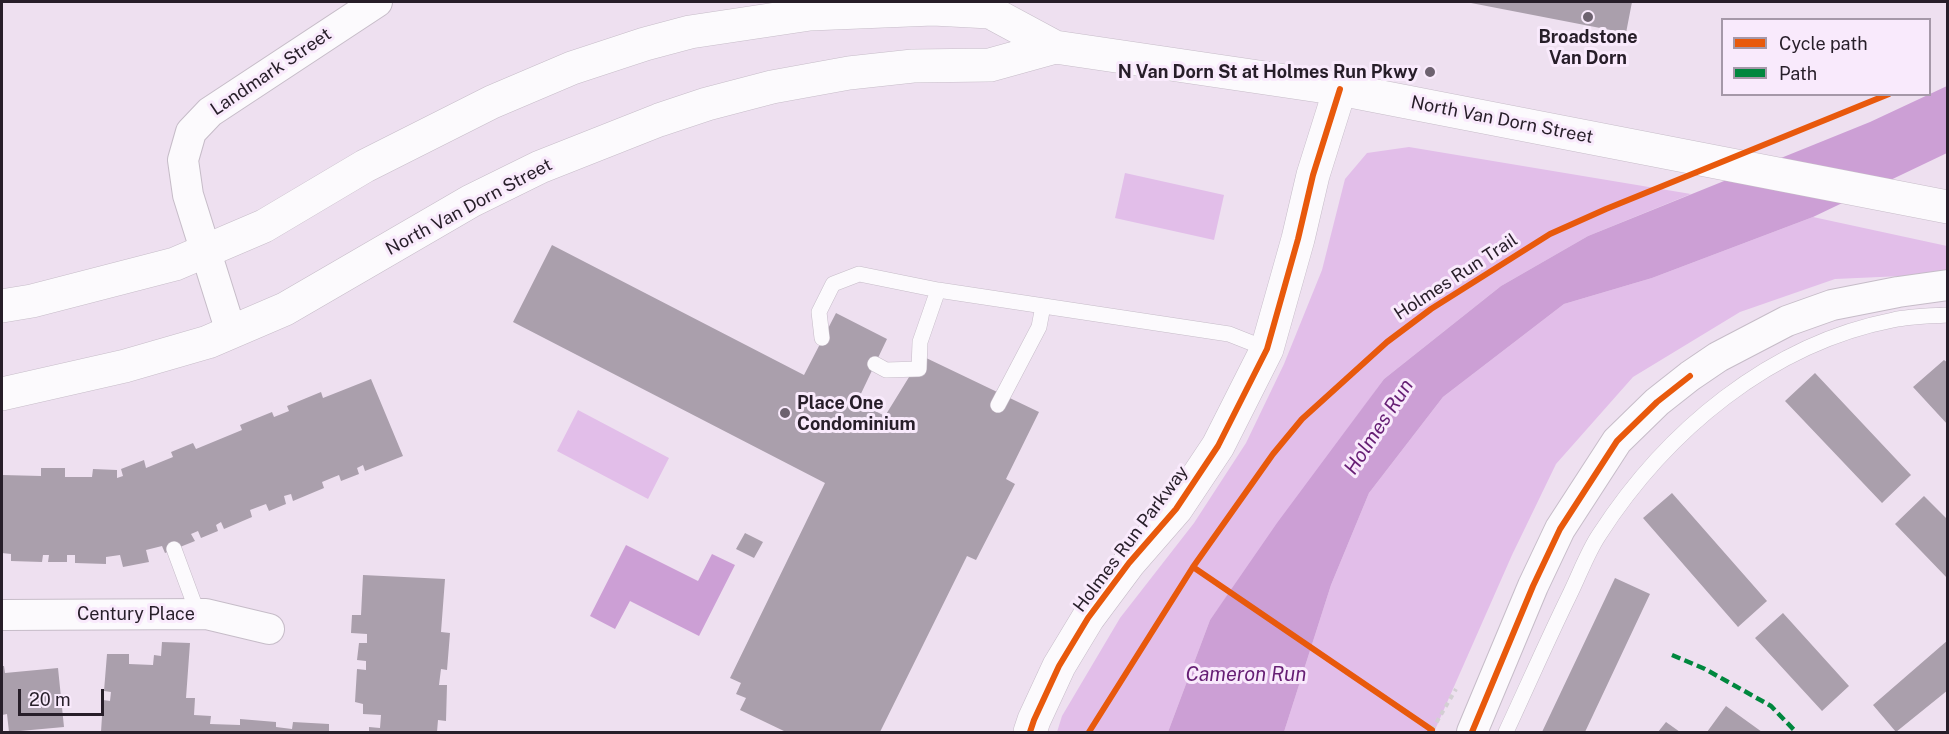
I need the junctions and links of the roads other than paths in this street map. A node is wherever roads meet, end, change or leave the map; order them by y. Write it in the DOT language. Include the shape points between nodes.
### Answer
graph roads {
  1 [pos="377,2"];
  2 [pos="1055,47"];
  3 [pos="1340,89"];
  4 [pos="1947,207"];
  5 [pos="205,251"];
  6 [pos="1947,285"];
  7 [pos="938,290"];
  8 [pos="2,306"];
  9 [pos="1043,306"];
  10 [pos="1947,315"];
  11 [pos="231,332"];
  12 [pos="822,338"];
  13 [pos="1267,349"];
  14 [pos="875,364"];
  15 [pos="2,394"];
  16 [pos="998,405"];
  17 [pos="174,549"];
  18 [pos="198,614"];
  19 [pos="2,615"];
  20 [pos="269,629"];
  21 [pos="1474,728"];
  22 [pos="1030,732"];
  23 [pos="1506,732"];
  1 -- 5 [label="street, Landmark Street" via="210,112 191,132 183,160 188,195"];
  2 -- 3 [label="main road, North Van Dorn Street"];
  2 -- 5 [label="main road, North Van Dorn Street" via="990,12 944,10 810,14 690,32 572,68 492,102 365,166 264,226"];
  2 -- 11 [label="main road, North Van Dorn Street" via="990,64 913,66 772,87 658,120 540,167 471,201 285,309"];
  3 -- 4 [label="main road, North Van Dorn Street"];
  3 -- 13 [label="main road, Holmes Run Parkway"];
  5 -- 8 [label="main road, North Van Dorn Street" via="175,264"];
  5 -- 11 [label="street, Landmark Street"];
  6 -- 21 [label="street" via="1832,305 1787,321 1728,352 1657,402 1617,441 1560,529"];
  7 -- 9 [label="lane"];
  7 -- 12 [label="lane" via="859,274 834,284 819,312"];
  7 -- 14 [label="lane" via="920,342 920,369 886,370"];
  9 -- 13 [label="lane" via="1229,334"];
  9 -- 16 [label="lane" via="1039,327"];
  10 -- 23 [label="lane" via="1894,319 1801,350 1749,380 1681,434 1629,491 1598,537"];
  11 -- 15 [label="main road, North Van Dorn Street" via="125,366"];
  13 -- 22 [label="main road, Holmes Run Parkway" via="1218,446 1182,500 1088,618 1059,666"];
  17 -- 18 [label="lane"];
  18 -- 19 [label="street, Century Place"];
  18 -- 20 [label="street, Century Place"];
}
